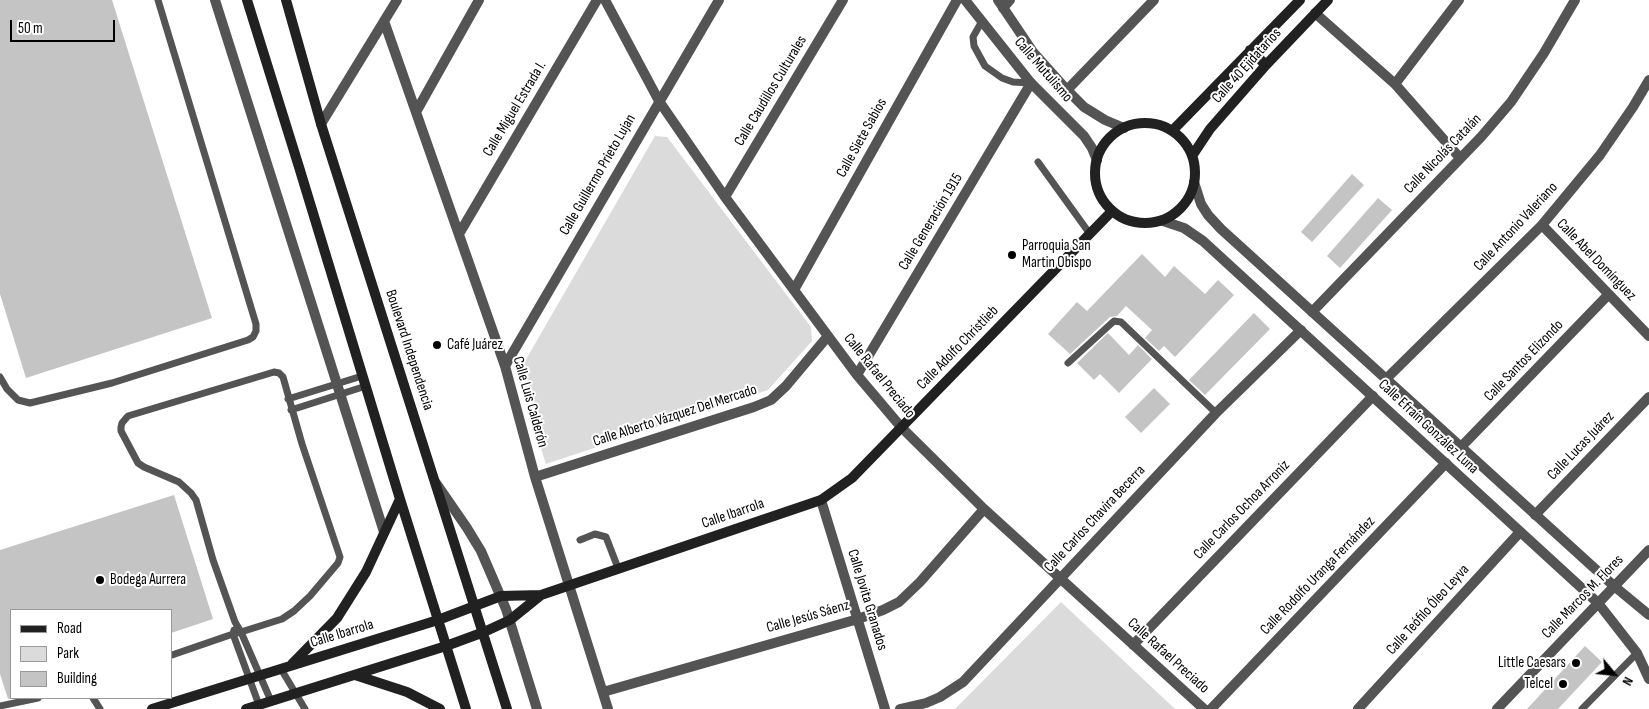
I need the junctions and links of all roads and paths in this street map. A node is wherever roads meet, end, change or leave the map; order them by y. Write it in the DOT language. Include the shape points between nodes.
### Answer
graph roads {
  1 [pos="158,0"];
  2 [pos="215,0"];
  3 [pos="246,0"];
  4 [pos="286,0"];
  5 [pos="396,0"];
  6 [pos="479,0"];
  7 [pos="597,0"];
  8 [pos="605,0"];
  9 [pos="719,0"];
  10 [pos="843,0"];
  11 [pos="957,0"];
  12 [pos="965,0"];
  13 [pos="1154,0"];
  14 [pos="1300,0"];
  15 [pos="1328,0"];
  16 [pos="1459,0"];
  17 [pos="1575,0"];
  18 [pos="1004,2"];
  19 [pos="1315,13"];
  20 [pos="384,21"];
  21 [pos="982,21"];
  22 [pos="1250,50"];
  23 [pos="1266,65"];
  24 [pos="1649,80"];
  25 [pos="1031,83"];
  26 [pos="1395,84"];
  27 [pos="1066,90"];
  28 [pos="659,100"];
  29 [pos="416,112"];
  30 [pos="321,124"];
  31 [pos="1124,128"];
  32 [pos="1172,131"];
  33 [pos="1192,156"];
  34 [pos="1460,158"];
  35 [pos="1097,160"];
  36 [pos="1038,162"];
  37 [pos="1194,182"];
  38 [pos="725,197"];
  39 [pos="1112,211"];
  40 [pos="1163,220"];
  41 [pos="1542,225"];
  42 [pos="458,234"];
  43 [pos="1090,234"];
  44 [pos="794,290"];
  45 [pos="1608,295"];
  46 [pos="1312,312"];
  47 [pos="1301,330"];
  48 [pos="828,336"];
  49 [pos="1649,336"];
  50 [pos="1068,363"];
  51 [pos="505,366"];
  52 [pos="857,375"];
  53 [pos="0,377"];
  54 [pos="1386,379"];
  55 [pos="364,381"];
  56 [pos="336,383"];
  57 [pos="340,394"];
  58 [pos="1373,396"];
  59 [pos="1649,397"];
  60 [pos="288,398"];
  61 [pos="291,410"];
  62 [pos="1216,413"];
  63 [pos="901,428"];
  64 [pos="1461,447"];
  65 [pos="1446,463"];
  66 [pos="535,477"];
  67 [pos="436,483"];
  68 [pos="400,499"];
  69 [pos="820,500"];
  70 [pos="984,509"];
  71 [pos="1536,515"];
  72 [pos="384,532"];
  73 [pos="1520,532"];
  74 [pos="580,540"];
  75 [pos="1649,550"];
  76 [pos="618,568"];
  77 [pos="1060,578"];
  78 [pos="570,585"];
  79 [pos="1614,586"];
  80 [pos="541,595"];
  81 [pos="501,596"];
  82 [pos="1598,603"];
  83 [pos="476,605"];
  84 [pos="1649,615"];
  85 [pos="858,619"];
  86 [pos="438,620"];
  87 [pos="510,620"];
  88 [pos="235,622"];
  89 [pos="241,632"];
  90 [pos="484,632"];
  91 [pos="233,634"];
  92 [pos="1133,645"];
  93 [pos="446,646"];
  94 [pos="1637,653"];
  95 [pos="172,655"];
  96 [pos="285,667"];
  97 [pos="354,675"];
  98 [pos="254,677"];
  99 [pos="1649,680"];
  100 [pos="603,692"];
  101 [pos="295,694"];
  102 [pos="35,699"];
  103 [pos="271,702"];
  104 [pos="259,705"];
  105 [pos="0,706"];
  106 [pos="9,707"];
  107 [pos="152,709"];
  108 [pos="246,709"];
  109 [pos="305,709"];
  110 [pos="440,709"];
  111 [pos="466,709"];
  112 [pos="507,709"];
  113 [pos="537,709"];
  114 [pos="608,709"];
  115 [pos="885,709"];
  116 [pos="900,709"];
  117 [pos="1204,709"];
  118 [pos="1212,709"];
  119 [pos="1358,709"];
  120 [pos="1497,709"];
  121 [pos="1582,709"];
  1 -- 53 [label="lane" via="256,331 248,340 221,349 112,383 30,403 18,400"];
  2 -- 56 [label="street"];
  3 -- 55 [label="main road"];
  4 -- 30 [label="main road, Boulevard Independencia"];
  5 -- 20 [label="street"];
  6 -- 29 [label="street"];
  7 -- 42 [label="street, Calle Miguel Estrada I."];
  8 -- 28 [label="street, Calle Rafael Preciado"];
  9 -- 28 [label="street, Calle Guillermo Prieto Lujan"];
  10 -- 38 [label="street, Calle Caudillos Culturales"];
  11 -- 44 [label="street, Calle Siete Sabios"];
  12 -- 21 [label="street, Calle Mutulismo"];
  13 -- 27 [label="street"];
  14 -- 22 [label="main road, Calle 40 Ejidatarios"];
  15 -- 19 [label="main road, Calle 40 Ejidatarios"];
  16 -- 26 [label="street"];
  17 -- 34 [label="street, Calle Nicolás Catalán" via="1511,102"];
  18 -- 27 [label="street, Calle Mutulismo" via="1032,52"];
  19 -- 23 [label="main road, Calle 40 Ejidatarios"];
  19 -- 26 [label="street"];
  20 -- 29 [label="street, Calle Luis Calderón"];
  20 -- 30 [label="street"];
  21 -- 25 [label="street, Calle Mutulismo"];
  21 -- 25 [label="lane" via="973,37 974,46 985,66 1002,78"];
  22 -- 23 [label="main road"];
  22 -- 32 [label="main road, Calle 40 Ejidatarios"];
  23 -- 33 [label="main road, Calle 40 Ejidatarios" via="1210,129"];
  24 -- 41 [label="street, Calle Antonio Valeriano" via="1600,155"];
  25 -- 35 [label="street, Calle Mutulismo" via="1084,136"];
  25 -- 52 [label="street, Calle Generación 1915"];
  26 -- 34 [label="street"];
  27 -- 31 [label="street, Calle Mutulismo" via="1084,107"];
  28 -- 38 [label="street, Calle Rafael Preciado"];
  28 -- 51 [label="street, Calle Guillermo Prieto Lujan"];
  29 -- 42 [label="street, Calle Luis Calderón"];
  30 -- 67 [label="main road, Boulevard Independencia"];
  31 -- 32 [label="main road" via="1153,124"];
  31 -- 35 [label="main road" via="1104,144"];
  32 -- 33 [label="main road" via="1187,143"];
  33 -- 37 [label="main road"];
  34 -- 46 [label="street, Calle Nicolás Catalán"];
  35 -- 39 [label="main road" via="1096,184"];
  36 -- 43 [label="lane"];
  37 -- 40 [label="main road" via="1188,198 1177,212"];
  37 -- 46 [label="street, Calle Efraín González Luna" via="1208,215"];
  38 -- 44 [label="street, Calle Rafael Preciado"];
  39 -- 40 [label="main road" via="1136,223"];
  39 -- 43 [label="main road, Calle Adolfo Christlieb"];
  40 -- 47 [label="street, Calle Efraín González Luna" via="1184,228 1203,241"];
  41 -- 45 [label="street, Calle Abel Domínguez"];
  41 -- 54 [label="street, Calle Antonio Valeriano"];
  42 -- 51 [label="street, Calle Luis Calderón"];
  43 -- 63 [label="main road, Calle Adolfo Christlieb"];
  44 -- 48 [label="street, Calle Rafael Preciado"];
  45 -- 49 [label="street, Calle Abel Domínguez"];
  45 -- 64 [label="street, Calle Santos Elizondo"];
  46 -- 54 [label="street, Calle Efraín González Luna"];
  47 -- 58 [label="street, Calle Efraín González Luna"];
  47 -- 62 [label="street, Calle Carlos Chavira Becerra"];
  48 -- 52 [label="street, Calle Rafael Preciado"];
  48 -- 66 [label="street, Calle Alberto Vázquez Del Mercado" via="772,400"];
  50 -- 62 [label="lane" via="1114,321 1121,322"];
  51 -- 66 [label="street, Calle Luis Calderón"];
  52 -- 63 [label="street, Calle Rafael Preciado"];
  54 -- 64 [label="street, Calle Efraín González Luna"];
  55 -- 56 [label="lane"];
  55 -- 57 [label="lane"];
  55 -- 68 [label="main road"];
  56 -- 57 [label="street"];
  56 -- 60 [label="lane"];
  57 -- 61 [label="lane"];
  57 -- 72 [label="street"];
  58 -- 65 [label="street, Calle Efraín González Luna"];
  58 -- 92 [label="street, Calle Carlos Ochoa Arroniz"];
  59 -- 71 [label="street, Calle Lucas Juárez"];
  60 -- 61 [label="lane"];
  60 -- 88 [label="lane" via="283,377 274,372 128,416 122,423 121,431 138,463 179,482 196,500"];
  61 -- 89 [label="lane" via="340,557 322,583 294,611 282,619"];
  62 -- 77 [label="street, Calle Carlos Chavira Becerra"];
  63 -- 69 [label="main road, Calle Adolfo Christlieb" via="852,478"];
  63 -- 70 [label="street, Calle Rafael Preciado"];
  64 -- 71 [label="street, Calle Efraín González Luna"];
  65 -- 73 [label="street, Calle Efraín González Luna"];
  65 -- 118 [label="street, Calle Rodolfo Uranga Fernández"];
  66 -- 78 [label="street, Calle Luis Calderón"];
  67 -- 81 [label="street" via="481,551"];
  67 -- 83 [label="main road, Boulevard Independencia"];
  68 -- 72 [label="main road"];
  68 -- 86 [label="main road"];
  69 -- 76 [label="main road, Calle Ibarrola"];
  69 -- 85 [label="street, Calle Jovita Granados"];
  70 -- 77 [label="street, Calle Rafael Preciado"];
  70 -- 85 [label="street, Calle Jesús Sáenz" via="899,602"];
  71 -- 79 [label="street, Calle Efraín González Luna"];
  72 -- 96 [label="main road" via="366,572 337,618"];
  73 -- 82 [label="street, Calle Efraín González Luna"];
  73 -- 119 [label="street, Calle Teófilo Óleo Leyva"];
  74 -- 76 [label="lane" via="595,534 606,537"];
  75 -- 79 [label="street, Calle Marcos M. Flores"];
  76 -- 78 [label="main road, Calle Ibarrola"];
  77 -- 92 [label="street, Calle Rafael Preciado"];
  77 -- 116 [label="street, Calle Carlos Chavira Becerra" via="963,682 940,698"];
  78 -- 80 [label="main road, Calle Ibarrola"];
  78 -- 100 [label="street, Calle Luis Calderón"];
  79 -- 82 [label="street, Calle Marcos M. Flores"];
  79 -- 84 [label="street, Calle Efraín González Luna"];
  80 -- 81 [label="main road, Calle Ibarrola"];
  80 -- 87 [label="main road, Calle Ibarrola"];
  81 -- 83 [label="main road, Calle Ibarrola"];
  81 -- 87 [label="street"];
  82 -- 94 [label="street, Calle Efraín González Luna"];
  82 -- 120 [label="street, Calle Marcos M. Flores"];
  83 -- 86 [label="main road, Calle Ibarrola"];
  83 -- 90 [label="main road, Boulevard Independencia"];
  85 -- 100 [label="street, Calle Jesús Sáenz"];
  85 -- 115 [label="street, Calle Jovita Granados"];
  86 -- 93 [label="main road"];
  86 -- 96 [label="main road, Calle Ibarrola"];
  87 -- 90 [label="main road, Calle Ibarrola"];
  87 -- 113 [label="street"];
  88 -- 89 [label="lane"];
  88 -- 91 [label="lane"];
  89 -- 91 [label="lane"];
  89 -- 98 [label="lane"];
  90 -- 93 [label="main road, Calle Ibarrola"];
  90 -- 112 [label="main road, Boulevard Independencia"];
  91 -- 95 [label="lane"];
  91 -- 98 [label="lane"];
  92 -- 117 [label="street, Calle Rafael Preciado"];
  93 -- 97 [label="main road, Calle Ibarrola"];
  93 -- 111 [label="main road"];
  94 -- 99 [label="street, Calle Efraín González Luna"];
  94 -- 121 [label="lane"];
  96 -- 98 [label="main road, Calle Ibarrola"];
  96 -- 101 [label="lane"];
  97 -- 101 [label="main road, Calle Ibarrola"];
  97 -- 110 [label="main road" via="407,692"];
  98 -- 103 [label="lane"];
  98 -- 104 [label="lane"];
  98 -- 107 [label="main road, Calle Ibarrola"];
  100 -- 114 [label="street, Calle Luis Calderón"];
  101 -- 103 [label="main road, Calle Ibarrola"];
  101 -- 109 [label="lane"];
  102 -- 106 [label="lane"];
  103 -- 104 [label="main road, Calle Ibarrola"];
  104 -- 108 [label="main road, Calle Ibarrola"];
  105 -- 106 [label="lane"];
}
